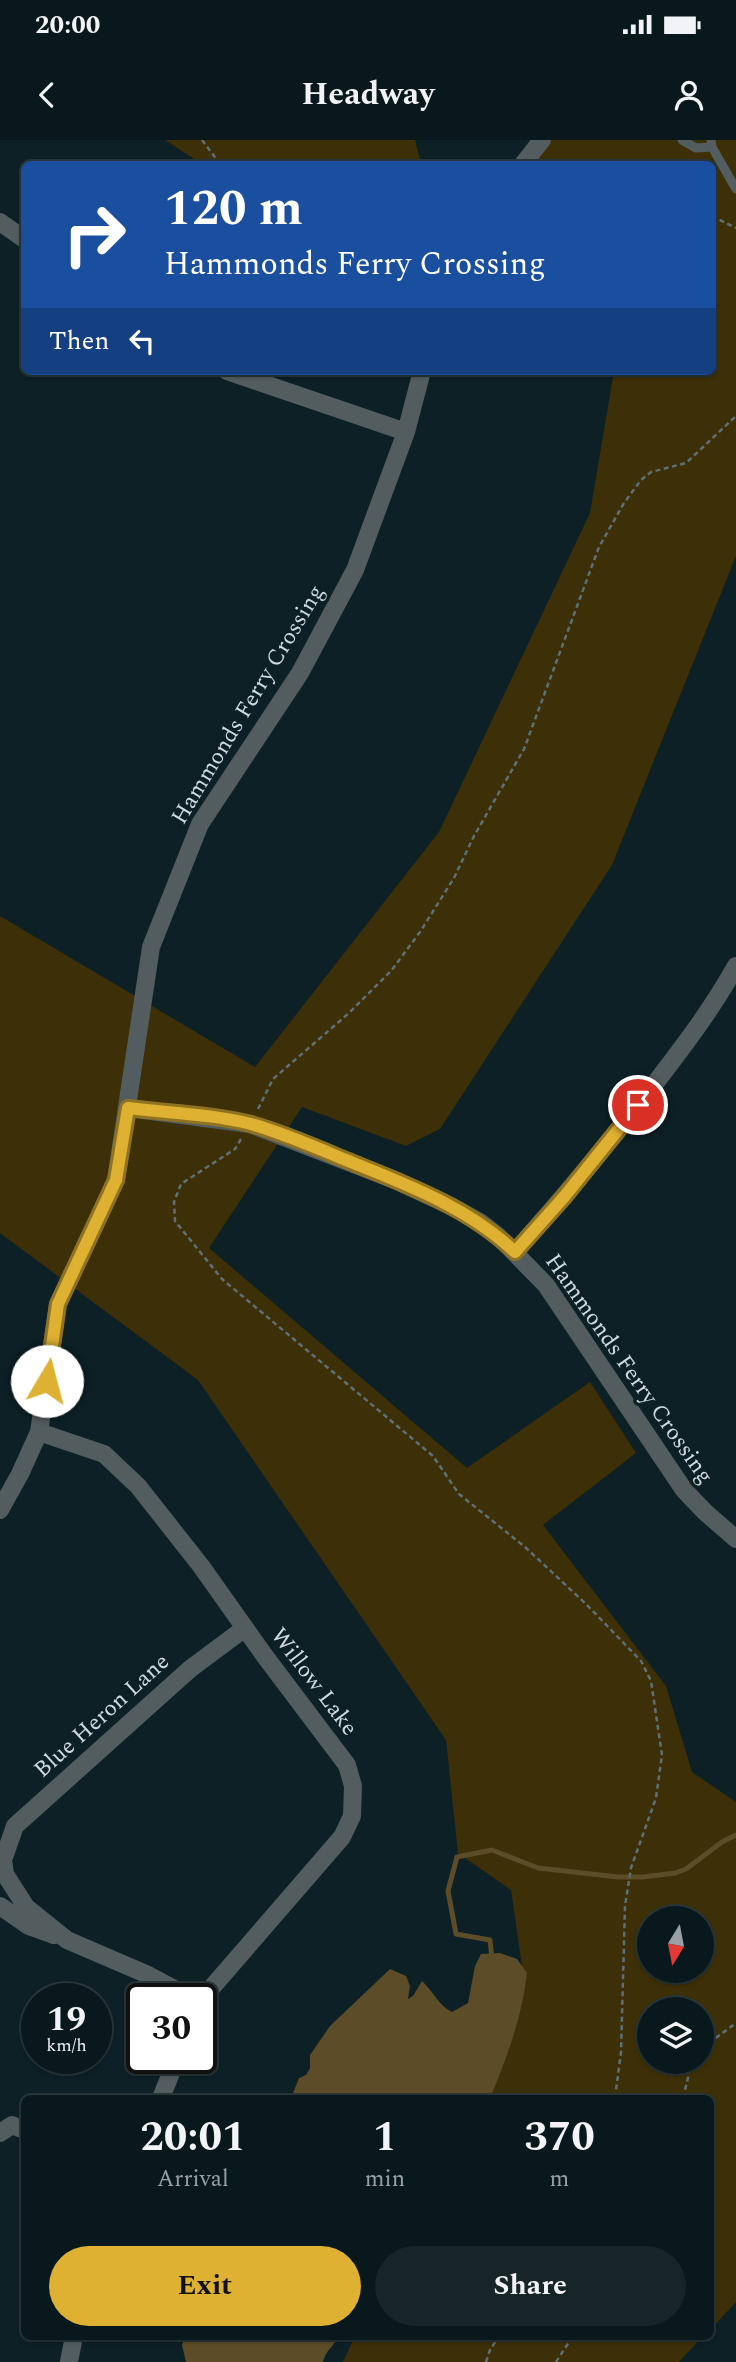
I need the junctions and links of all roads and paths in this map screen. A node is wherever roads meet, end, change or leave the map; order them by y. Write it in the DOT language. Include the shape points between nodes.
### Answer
graph roads {
  1 [pos="202,140"];
  2 [pos="542,140"];
  3 [pos="682,140"];
  4 [pos="711,144"];
  5 [pos="218,161"];
  6 [pos="525,161"];
  7 [pos="736,189"];
  8 [pos="716,218"];
  9 [pos="0,222"];
  10 [pos="736,228"];
  11 [pos="21,237"];
  12 [pos="240,375"];
  13 [pos="421,375"];
  14 [pos="736,416"];
  15 [pos="406,432"];
  16 [pos="736,966"];
  17 [pos="128,1108"];
  18 [pos="250,1124"];
  19 [pos="515,1252"];
  20 [pos="39,1432"];
  21 [pos="0,1510"];
  22 [pos="736,1539"];
  23 [pos="245,1628"];
  24 [pos="15,1826"];
  25 [pos="0,1837"];
  26 [pos="0,1906"];
  27 [pos="67,1940"];
  28 [pos="163,1983"];
  29 [pos="216,1983"];
  30 [pos="736,2023"];
  31 [pos="714,2039"];
  32 [pos="171,2074"];
  33 [pos="689,2074"];
  34 [pos="162,2095"];
  35 [pos="615,2095"];
  36 [pos="684,2095"];
  37 [pos="21,2129"];
  38 [pos="0,2133"];
  39 [pos="73,2340"];
  40 [pos="497,2340"];
  41 [pos="570,2340"];
  42 [pos="69,2362"];
  43 [pos="486,2362"];
  44 [pos="556,2362"];
  1 -- 5 [label="path"];
  2 -- 6 [label="street"];
  3 -- 4 [label="lane" via="696,148"];
  4 -- 7 [label="lane"];
  8 -- 10 [label="path"];
  9 -- 11 [label="street"];
  12 -- 15 [label="street"];
  13 -- 15 [label="street, Hammonds Ferry Crossing"];
  14 -- 18 [label="path" via="686,463 651,472 624,502 599,547 524,749 454,878 391,971 273,1079"];
  15 -- 17 [label="street, Hammonds Ferry Crossing" via="355,570 300,673 200,824 151,947"];
  16 -- 19 [label="street" via="696,1029 609,1143"];
  17 -- 18 [label="street, Hammonds Ferry Crossing"];
  17 -- 20 [label="street, Hammonds Ferry Crossing" via="116,1180 58,1304"];
  18 -- 19 [label="street, Hammonds Ferry Crossing" via="453,1207 480,1222"];
  18 -- 35 [label="path" via="235,1149 181,1184 174,1202 179,1228 222,1279 433,1456 459,1494 586,1604 641,1661 651,1681 662,1755 656,1798 631,1868 625,1906"];
  19 -- 22 [label="street, Hammonds Ferry Crossing" via="553,1295 684,1490"];
  20 -- 21 [label="street, Hammonds Ferry Crossing"];
  20 -- 23 [label="street, Willow Lake" via="104,1454 138,1486"];
  23 -- 24 [label="street, Blue Heron Lane" via="190,1669"];
  23 -- 29 [label="street, Willow Lake" via="347,1765 353,1786 352,1816 342,1837"];
  24 -- 25 [label="street"];
  24 -- 27 [label="street, Blue Heron Lane" via="3,1860 5,1874 26,1907"];
  26 -- 27 [label="street" via="29,1926"];
  27 -- 28 [label="street, Blue Heron Lane"];
  30 -- 31 [label="path"];
  32 -- 34 [label="street"];
  33 -- 36 [label="path"];
  37 -- 38 [label="street" via="12,2125"];
  39 -- 42 [label="street"];
  40 -- 43 [label="path"];
  41 -- 44 [label="path"];
}
